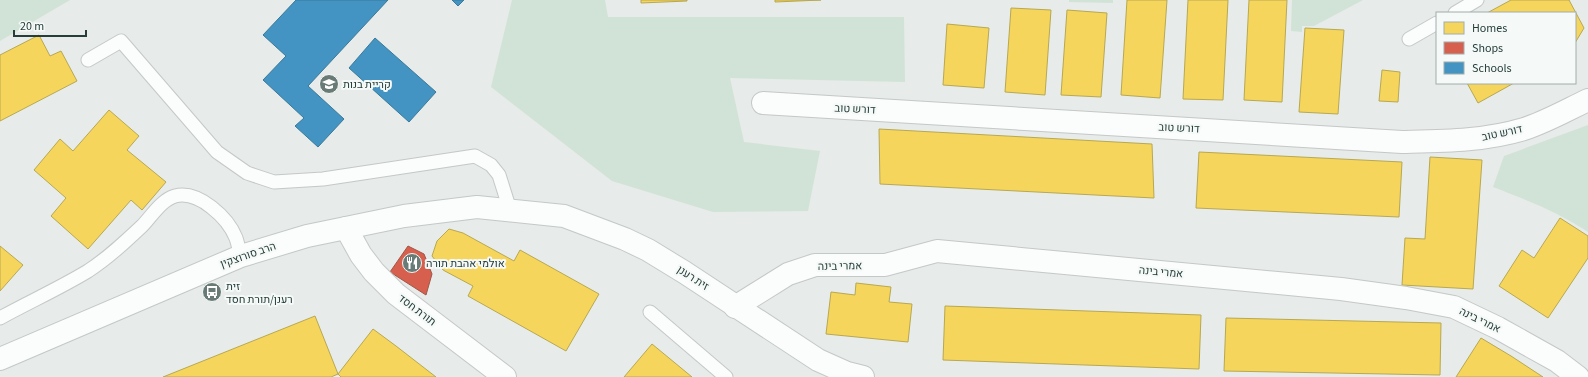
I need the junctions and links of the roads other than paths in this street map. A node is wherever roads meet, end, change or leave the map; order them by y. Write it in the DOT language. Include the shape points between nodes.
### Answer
graph roads {
  1 [pos="1478,0"];
  2 [pos="1457,12"];
  3 [pos="1436,24"];
  4 [pos="1409,39"];
  5 [pos="88,60"];
  6 [pos="1588,100"];
  7 [pos="763,104"];
  8 [pos="510,210"];
  9 [pos="346,228"];
  10 [pos="240,256"];
  11 [pos="735,306"];
  12 [pos="650,312"];
  13 [pos="0,318"];
  14 [pos="0,359"];
  15 [pos="505,377"];
  16 [pos="726,377"];
  17 [pos="863,377"];
  18 [pos="1578,377"];
  1 -- 2 [label="lane"];
  3 -- 4 [label="lane"];
  5 -- 8 [label="lane" via="121,41 217,152 247,173 274,182 323,179 475,156 491,165 499,175"];
  6 -- 7 [label="street, דורש טוב" via="1525,128 1506,133 1482,138 1402,142"];
  8 -- 9 [label="street, הרב סורוצקין" via="477,207 404,216"];
  8 -- 11 [label="street, זית רענן" via="564,216 624,239 654,254"];
  9 -- 10 [label="street, הרב סורוצקין" via="307,236"];
  9 -- 15 [label="street, תורת חסד" via="361,255 396,294"];
  10 -- 13 [label="lane" via="236,237 209,205 194,197 176,196 161,205 142,226 88,271"];
  10 -- 14 [label="street, הרב סורוצקין"];
  11 -- 17 [label="street, זית רענן" via="818,360 846,373"];
  11 -- 18 [label="street, אמרי בינה" via="788,274 815,265 885,265 937,252 1333,288 1406,298 1454,308 1498,328 1557,361"];
  12 -- 16 [label="lane"];
}
